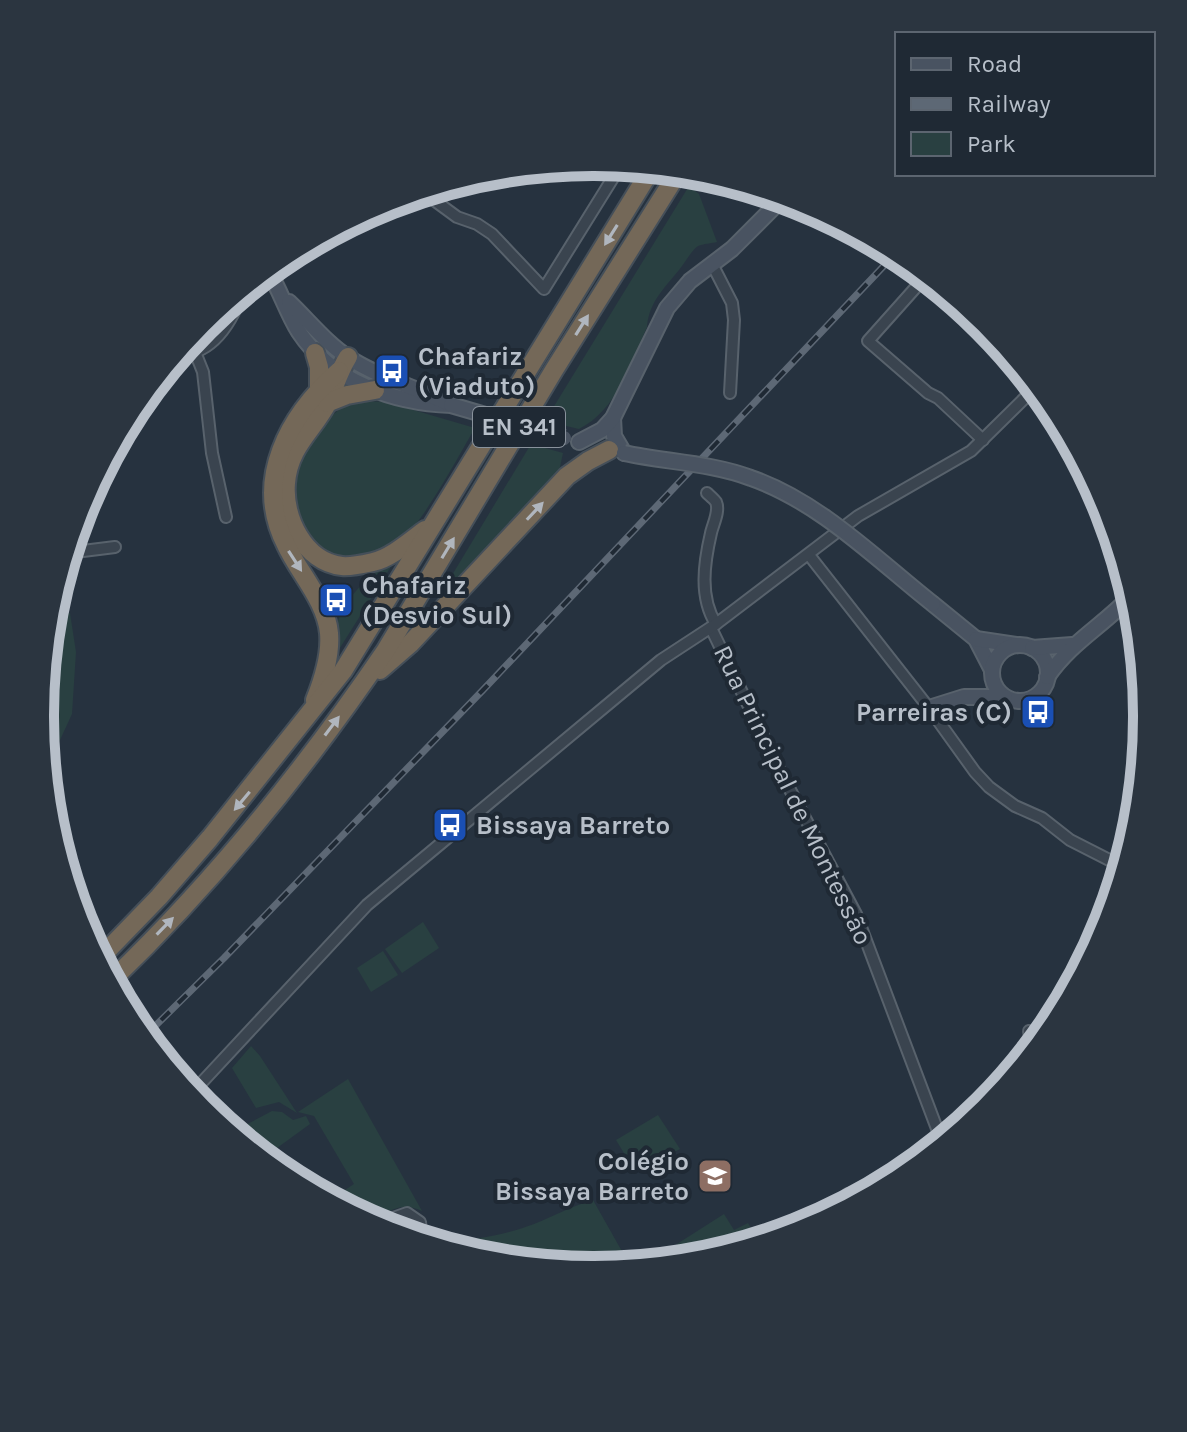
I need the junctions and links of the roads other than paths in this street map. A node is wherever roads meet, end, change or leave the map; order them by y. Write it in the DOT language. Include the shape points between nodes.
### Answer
graph roads {
  1 [pos="613,177"];
  2 [pos="645,179"];
  3 [pos="672,182"];
  4 [pos="435,201"];
  5 [pos="773,208"];
  6 [pos="712,264"];
  7 [pos="274,281"];
  8 [pos="918,285"];
  9 [pos="283,296"];
  10 [pos="236,312"];
  11 [pos="197,351"];
  12 [pos="195,352"];
  13 [pos="315,353"];
  14 [pos="343,364"];
  15 [pos="375,390"];
  16 [pos="730,393"];
  17 [pos="323,396"];
  18 [pos="1027,396"];
  19 [pos="451,405"];
  20 [pos="613,418"];
  21 [pos="602,430"];
  22 [pos="571,440"];
  23 [pos="983,440"];
  24 [pos="616,452"];
  25 [pos="707,493"];
  26 [pos="226,517"];
  27 [pos="435,523"];
  28 [pos="115,547"];
  29 [pos="80,551"];
  30 [pos="809,555"];
  31 [pos="1122,605"];
  32 [pos="714,626"];
  33 [pos="976,639"];
  34 [pos="1072,645"];
  35 [pos="1024,647"];
  36 [pos="992,671"];
  37 [pos="1047,677"];
  38 [pos="362,685"];
  39 [pos="964,697"];
  40 [pos="1005,697"];
  41 [pos="929,708"];
  42 [pos="308,718"];
  43 [pos="1113,862"];
  44 [pos="108,950"];
  45 [pos="119,973"];
  46 [pos="200,1084"];
  47 [pos="938,1131"];
  48 [pos="395,1217"];
  49 [pos="420,1227"];
  1 -- 4 [label="street" via="544,289 492,234"];
  2 -- 27 [label="highway, EN 341, one-way"];
  38 -- 3 [label="highway, EN 341, one-way"];
  5 -- 6 [label="street"];
  6 -- 16 [label="street" via="732,303"];
  6 -- 20 [label="street" via="667,308"];
  7 -- 9 [label="street"];
  8 -- 23 [label="street" via="868,341"];
  9 -- 13 [label="street"];
  9 -- 14 [label="street"];
  10 -- 11 [label="street" via="218,337"];
  12 -- 26 [label="street" via="203,372"];
  13 -- 14 [label="street"];
  13 -- 17 [label="highway"];
  14 -- 15 [label="street"];
  14 -- 17 [label="highway"];
  14 -- 19 [label="street"];
  15 -- 17 [label="highway"];
  15 -- 19 [label="street" via="421,404"];
  17 -- 27 [label="highway" via="296,446 286,481 287,510 301,541 316,556 342,566 376,562"];
  17 -- 42 [label="highway, one-way" via="284,442 272,476 273,514 315,591 329,633 323,678"];
  18 -- 23 [label="street"];
  19 -- 22 [label="street, bridge"];
  20 -- 21 [label="street"];
  20 -- 24 [label="street"];
  21 -- 22 [label="street"];
  21 -- 24 [label="street"];
  22 -- 24 [label="street"];
  23 -- 30 [label="street" via="858,516"];
  24 -- 33 [label="street, bridge" via="717,468 779,489 813,508"];
  38 -- 24 [label="highway, one-way" via="410,644 567,476 588,461"];
  25 -- 32 [label="street, Rua Principal de Montessão" via="717,510 704,584"];
  27 -- 42 [label="highway, EN 341"];
  28 -- 29 [label="street"];
  30 -- 32 [label="street"];
  30 -- 41 [label="street"];
  31 -- 34 [label="street"];
  32 -- 46 [label="street" via="661,660 367,905"];
  32 -- 47 [label="street, Rua Principal de Montessão" via="779,769 856,914"];
  33 -- 35 [label="street"];
  33 -- 36 [label="street"];
  34 -- 35 [label="street"];
  34 -- 37 [label="street"];
  35 -- 36 [label="street" via="1000,653"];
  35 -- 37 [label="street" via="1044,660"];
  36 -- 39 [label="street"];
  36 -- 40 [label="street" via="995,686"];
  37 -- 40 [label="street" via="1041,691 1028,700"];
  45 -- 38 [label="highway, EN 341, one-way" via="236,846"];
  39 -- 40 [label="street"];
  39 -- 41 [label="street"];
  41 -- 43 [label="street" via="989,787"];
  42 -- 44 [label="highway, EN 341, one-way" via="200,850"];
  48 -- 49 [label="street" via="407,1213"];
}
